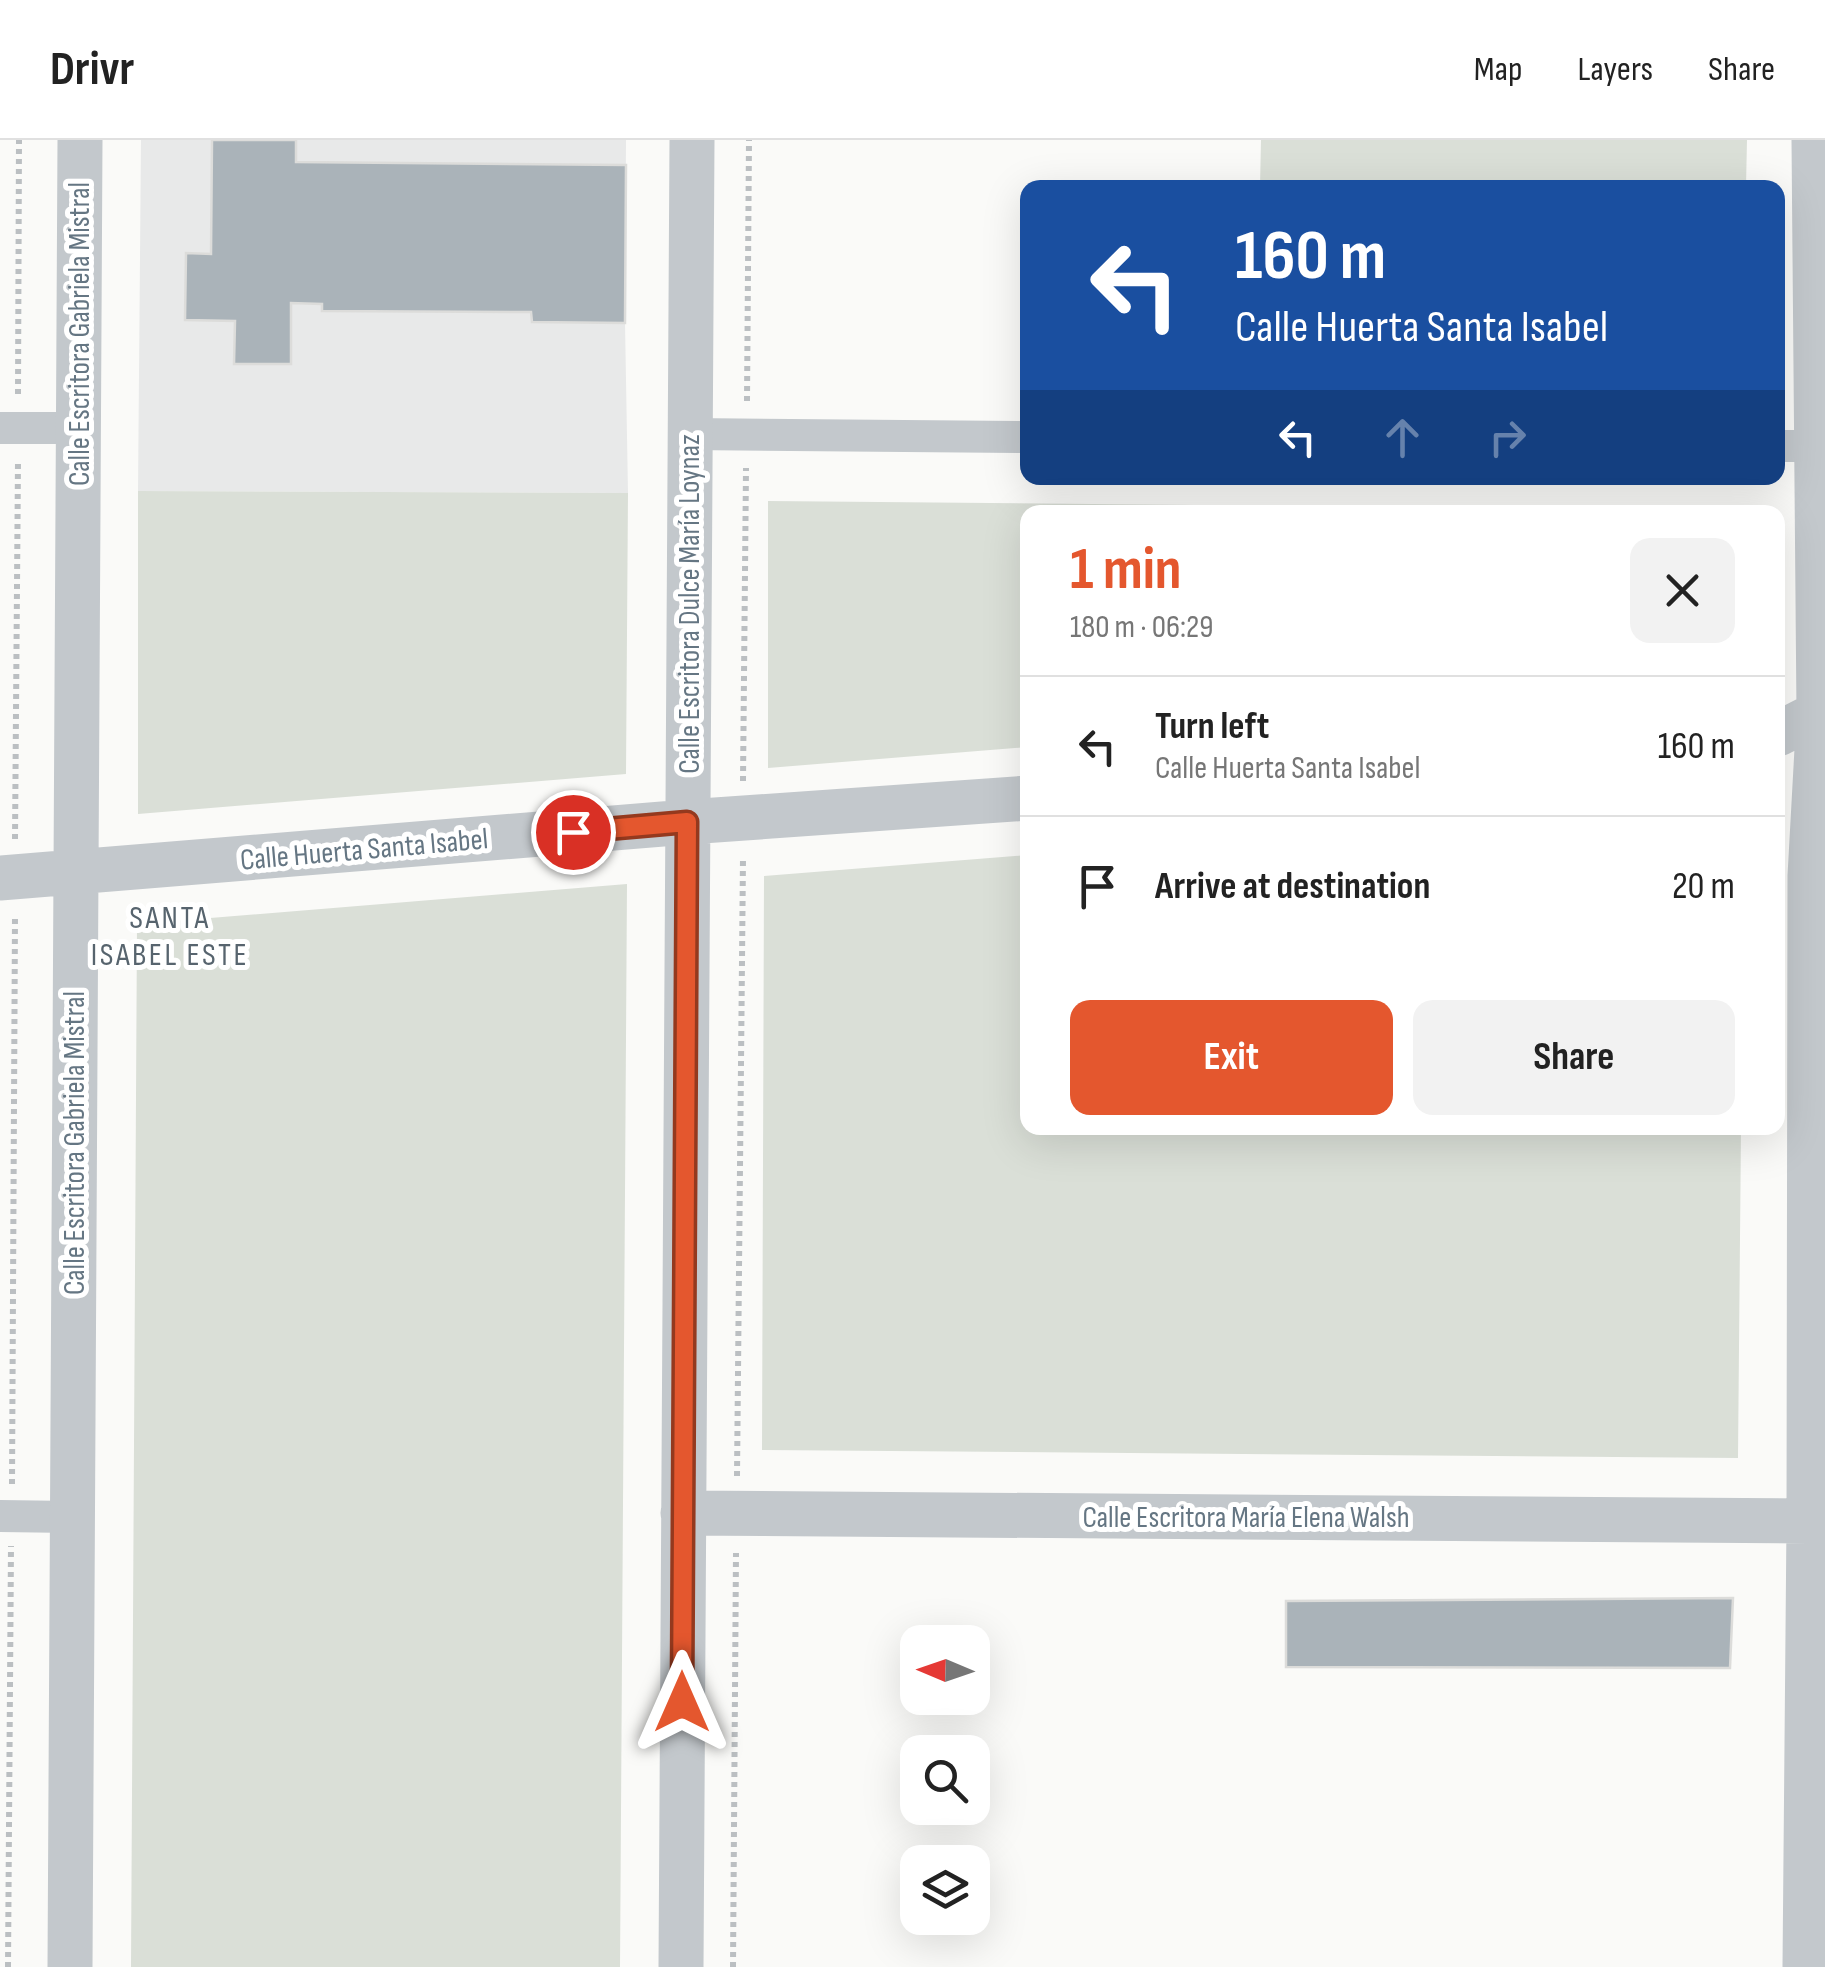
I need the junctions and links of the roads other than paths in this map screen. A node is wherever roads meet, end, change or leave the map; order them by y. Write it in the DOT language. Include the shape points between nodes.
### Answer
graph roads {
  1 [pos="80,140"];
  2 [pos="692,140"];
  3 [pos="1814,140"];
  4 [pos="9,428"];
  5 [pos="78,428"];
  6 [pos="690,434"];
  7 [pos="1020,438"];
  8 [pos="1796,446"];
  9 [pos="1820,699"];
  10 [pos="1785,728"];
  11 [pos="1820,798"];
  12 [pos="1020,799"];
  13 [pos="687,822"];
  14 [pos="76,872"];
  15 [pos="8,878"];
  16 [pos="683,1513"];
  17 [pos="6,1516"];
  18 [pos="72,1517"];
  19 [pos="1809,1521"];
  20 [pos="70,1967"];
  21 [pos="682,1967"];
  22 [pos="1805,1967"];
  1 -- 5 [label="street, Calle Escritora Gabriela Mistral"];
  2 -- 6 [label="street, Calle Escritora Dulce María Loynaz"];
  3 -- 8 [label="street"];
  4 -- 5 [label="street"];
  5 -- 14 [label="street, Calle Escritora Gabriela Mistral"];
  6 -- 7 [label="street"];
  6 -- 13 [label="street, Calle Escritora Dulce María Loynaz"];
  8 -- 9 [label="street"];
  9 -- 10 [label="street"];
  9 -- 11 [label="street"];
  11 -- 19 [label="street" via="1810,876"];
  12 -- 13 [label="street, Calle Huerta Santa Isabel"];
  13 -- 14 [label="street, Calle Huerta Santa Isabel"];
  13 -- 16 [label="street, Calle Escritora Dulce María Loynaz"];
  14 -- 15 [label="street, Calle Huerta Santa Isabel"];
  14 -- 18 [label="street, Calle Escritora Gabriela Mistral"];
  16 -- 19 [label="street, Calle Escritora María Elena Walsh"];
  16 -- 21 [label="street, Calle Escritora Dulce María Loynaz"];
  17 -- 18 [label="street"];
  18 -- 20 [label="street, Calle Escritora Gabriela Mistral"];
  19 -- 22 [label="street"];
}
